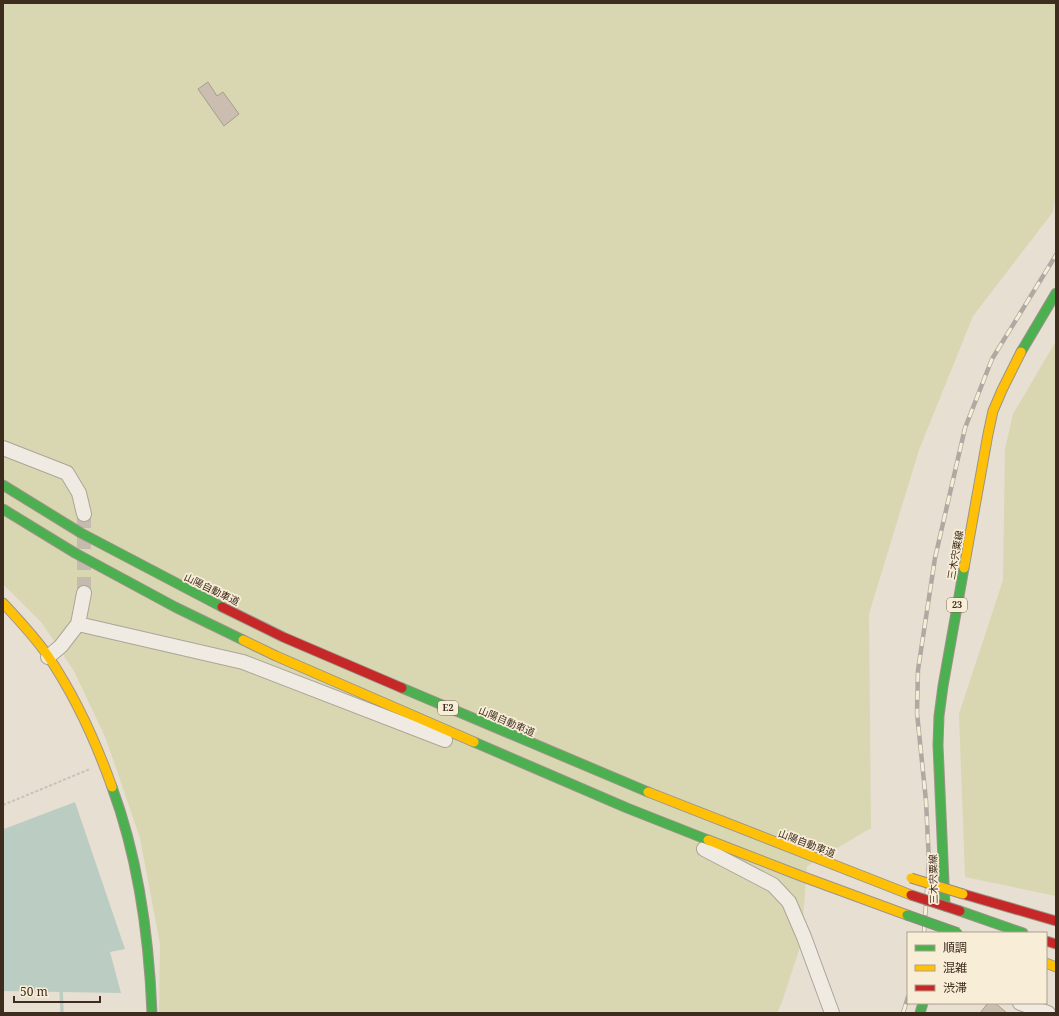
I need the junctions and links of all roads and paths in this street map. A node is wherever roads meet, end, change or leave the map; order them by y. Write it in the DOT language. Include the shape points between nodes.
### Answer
graph roads {
  1 [pos="1056,293"];
  2 [pos="3,448"];
  3 [pos="3,485"];
  4 [pos="3,509"];
  5 [pos="84,514"];
  6 [pos="84,593"];
  7 [pos="3,603"];
  8 [pos="78,624"];
  9 [pos="48,657"];
  10 [pos="104,763"];
  11 [pos="3,805"];
  12 [pos="704,814"];
  13 [pos="823,850"];
  14 [pos="908,877"];
  15 [pos="1056,921"];
  16 [pos="941,932"];
  17 [pos="955,932"];
  18 [pos="1020,932"];
  19 [pos="1023,1004"];
  20 [pos="152,1013"];
  21 [pos="832,1013"];
  22 [pos="1048,1013"];
  1 -- 16 [label="main road, 三木宍粟線 / 23" via="1006,380 995,406 982,464 939,716 945,890"];
  2 -- 5 [label="street" via="66,473 79,493"];
  3 -- 12 [label="main road, 山陽自動車道 / E2" via="81,533 283,637 620,781"];
  4 -- 17 [label="main road, E2, bridge" via="128,582 276,656 627,808 801,876"];
  6 -- 8 [label="street"];
  7 -- 9 [label="main road"];
  8 -- 9 [label="street" via="61,646"];
  8 -- 21 [label="street" via="243,662 522,770 716,854 773,885 790,902"];
  9 -- 10 [label="main road" via="80,711"];
  10 -- 11 [label="path"];
  10 -- 20 [label="main road" via="140,888 148,936"];
  12 -- 13 [label="main road"];
  12 -- 18 [label="main road, 山陽自動車道 / E2, bridge" via="910,895"];
  14 -- 15 [label="main road, bridge"];
  19 -- 22 [label="street"];
}
